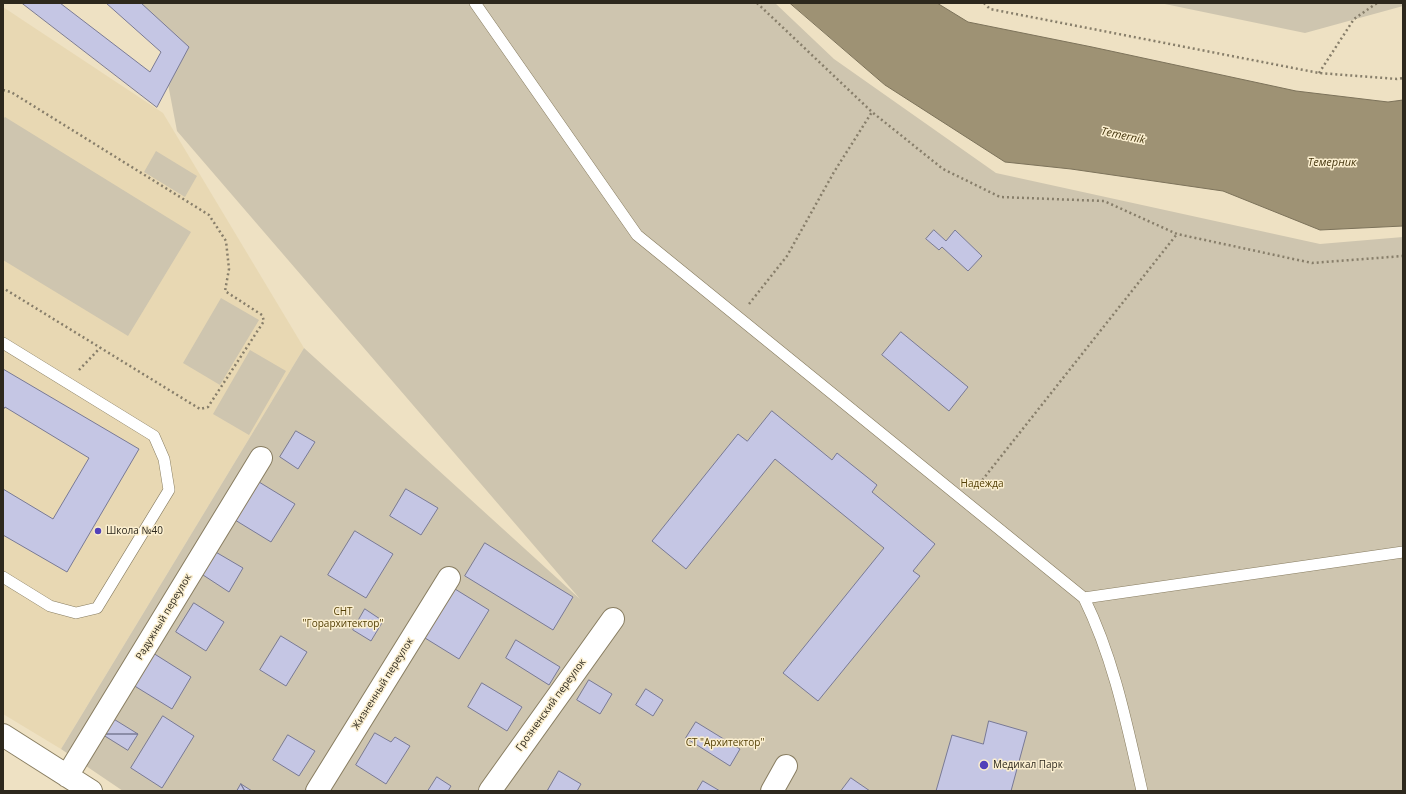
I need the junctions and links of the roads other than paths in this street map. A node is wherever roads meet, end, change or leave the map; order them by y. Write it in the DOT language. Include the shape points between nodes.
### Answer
graph roads {
  1 [pos="475,3"];
  2 [pos="3,343"];
  3 [pos="261,458"];
  4 [pos="1403,552"];
  5 [pos="3,577"];
  6 [pos="449,578"];
  7 [pos="1084,598"];
  8 [pos="613,619"];
  9 [pos="3,735"];
  10 [pos="67,776"];
  11 [pos="91,791"];
  12 [pos="317,791"];
  13 [pos="490,791"];
  14 [pos="1142,791"];
  1 -- 7 [label="lane" via="637,235"];
  2 -- 5 [label="lane" via="154,436 164,459 170,490 97,608 76,613 50,606"];
  3 -- 10 [label="street, Радужный переулок"];
  4 -- 7 [label="lane"];
  6 -- 12 [label="street, Жизненный переулок"];
  7 -- 14 [label="lane" via="1096,623 1119,689"];
  8 -- 13 [label="street, Грозненский переулок"];
  9 -- 10 [label="street"];
  10 -- 11 [label="street"];
}
